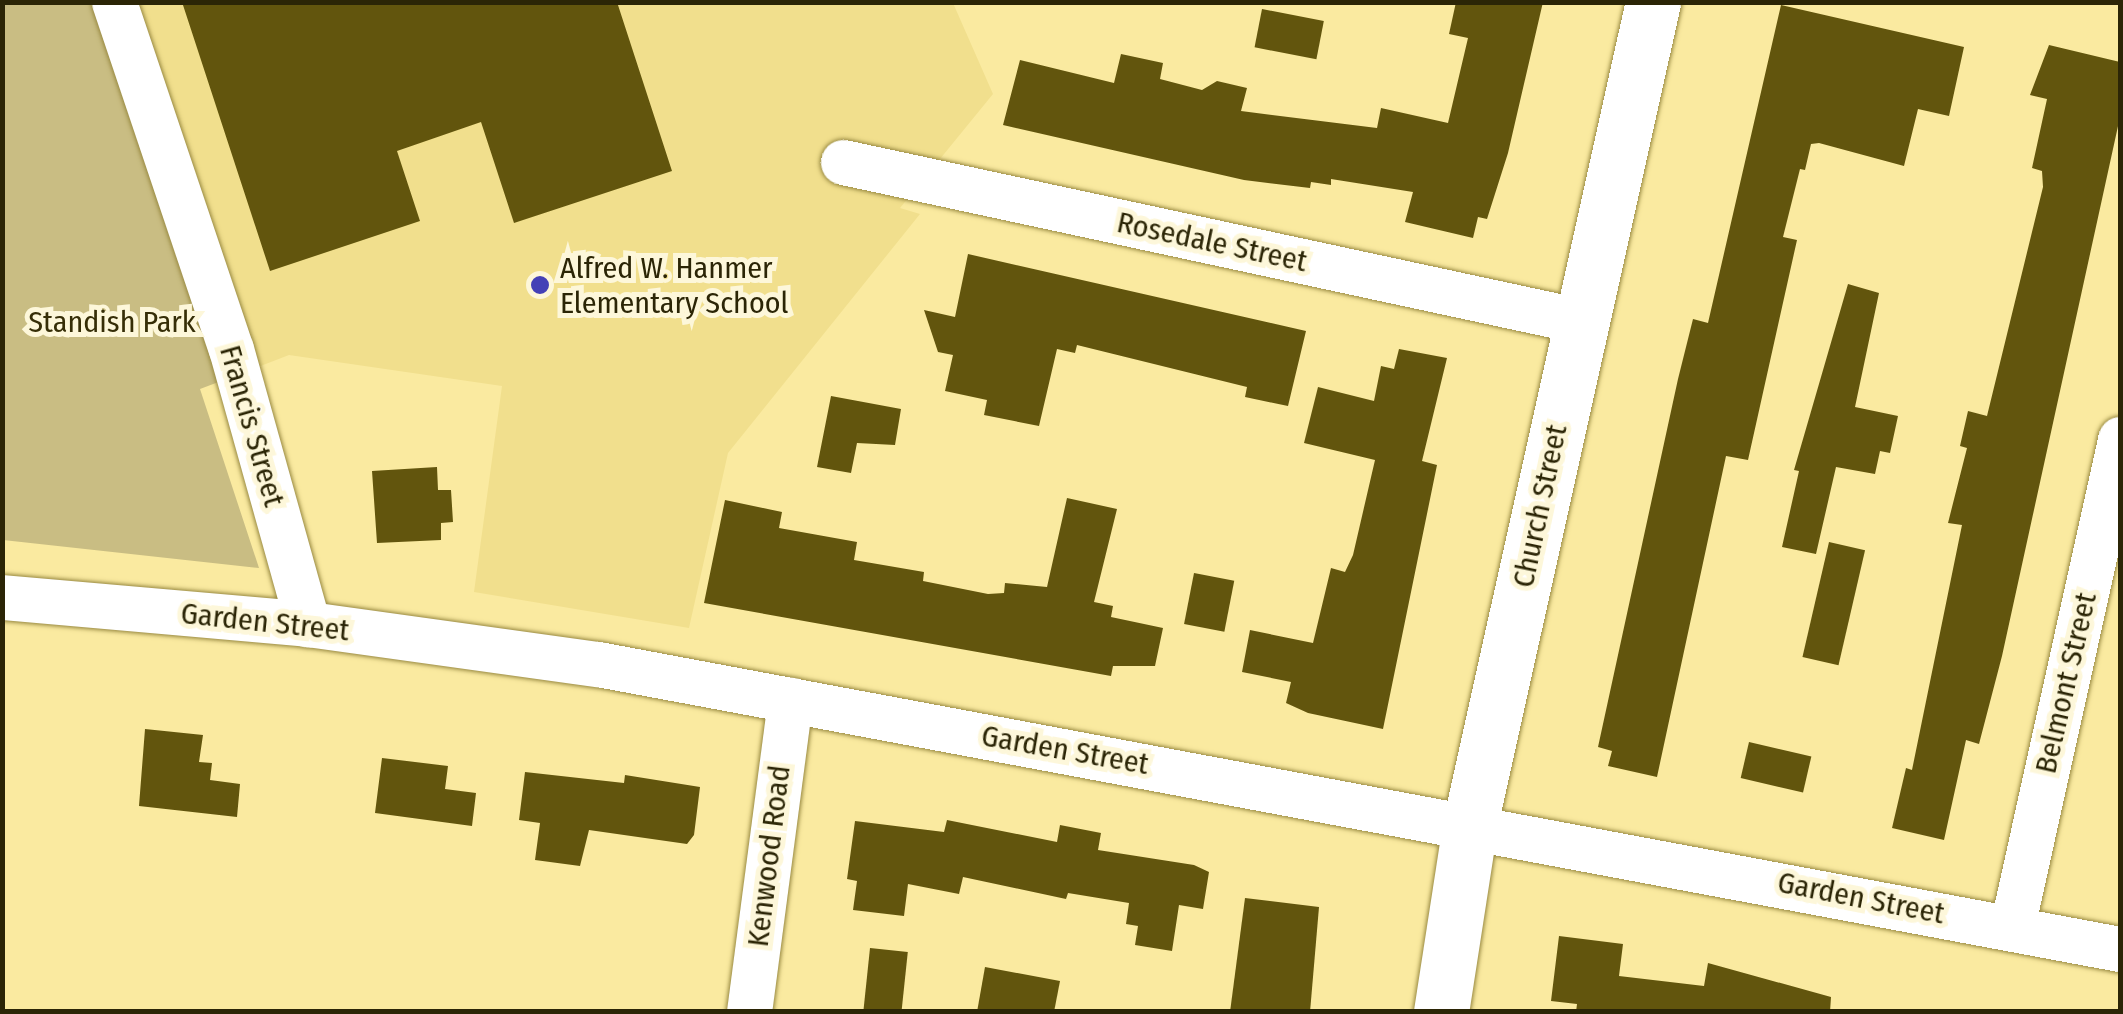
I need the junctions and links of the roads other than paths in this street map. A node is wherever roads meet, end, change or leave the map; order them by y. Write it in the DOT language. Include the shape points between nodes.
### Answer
graph roads {
  1 [pos="114,2"];
  2 [pos="1653,2"];
  3 [pos="842,162"];
  4 [pos="1582,321"];
  5 [pos="2120,439"];
  6 [pos="2,596"];
  7 [pos="308,624"];
  8 [pos="790,700"];
  9 [pos="1470,824"];
  10 [pos="2012,927"];
  11 [pos="2120,949"];
  12 [pos="749,1012"];
  13 [pos="1440,1012"];
  1 -- 7 [label="street, Francis Street" via="230,349"];
  2 -- 4 [label="street, Church Street"];
  3 -- 4 [label="street, Rosedale Street"];
  4 -- 9 [label="street, Church Street"];
  5 -- 10 [label="street, Belmont Street"];
  6 -- 7 [label="street, Garden Street"];
  7 -- 8 [label="street, Garden Street" via="598,664"];
  8 -- 9 [label="street, Garden Street"];
  8 -- 12 [label="street, Kenwood Road"];
  9 -- 10 [label="street, Garden Street"];
  9 -- 13 [label="street, Church Street"];
  10 -- 11 [label="street, Garden Street"];
}
